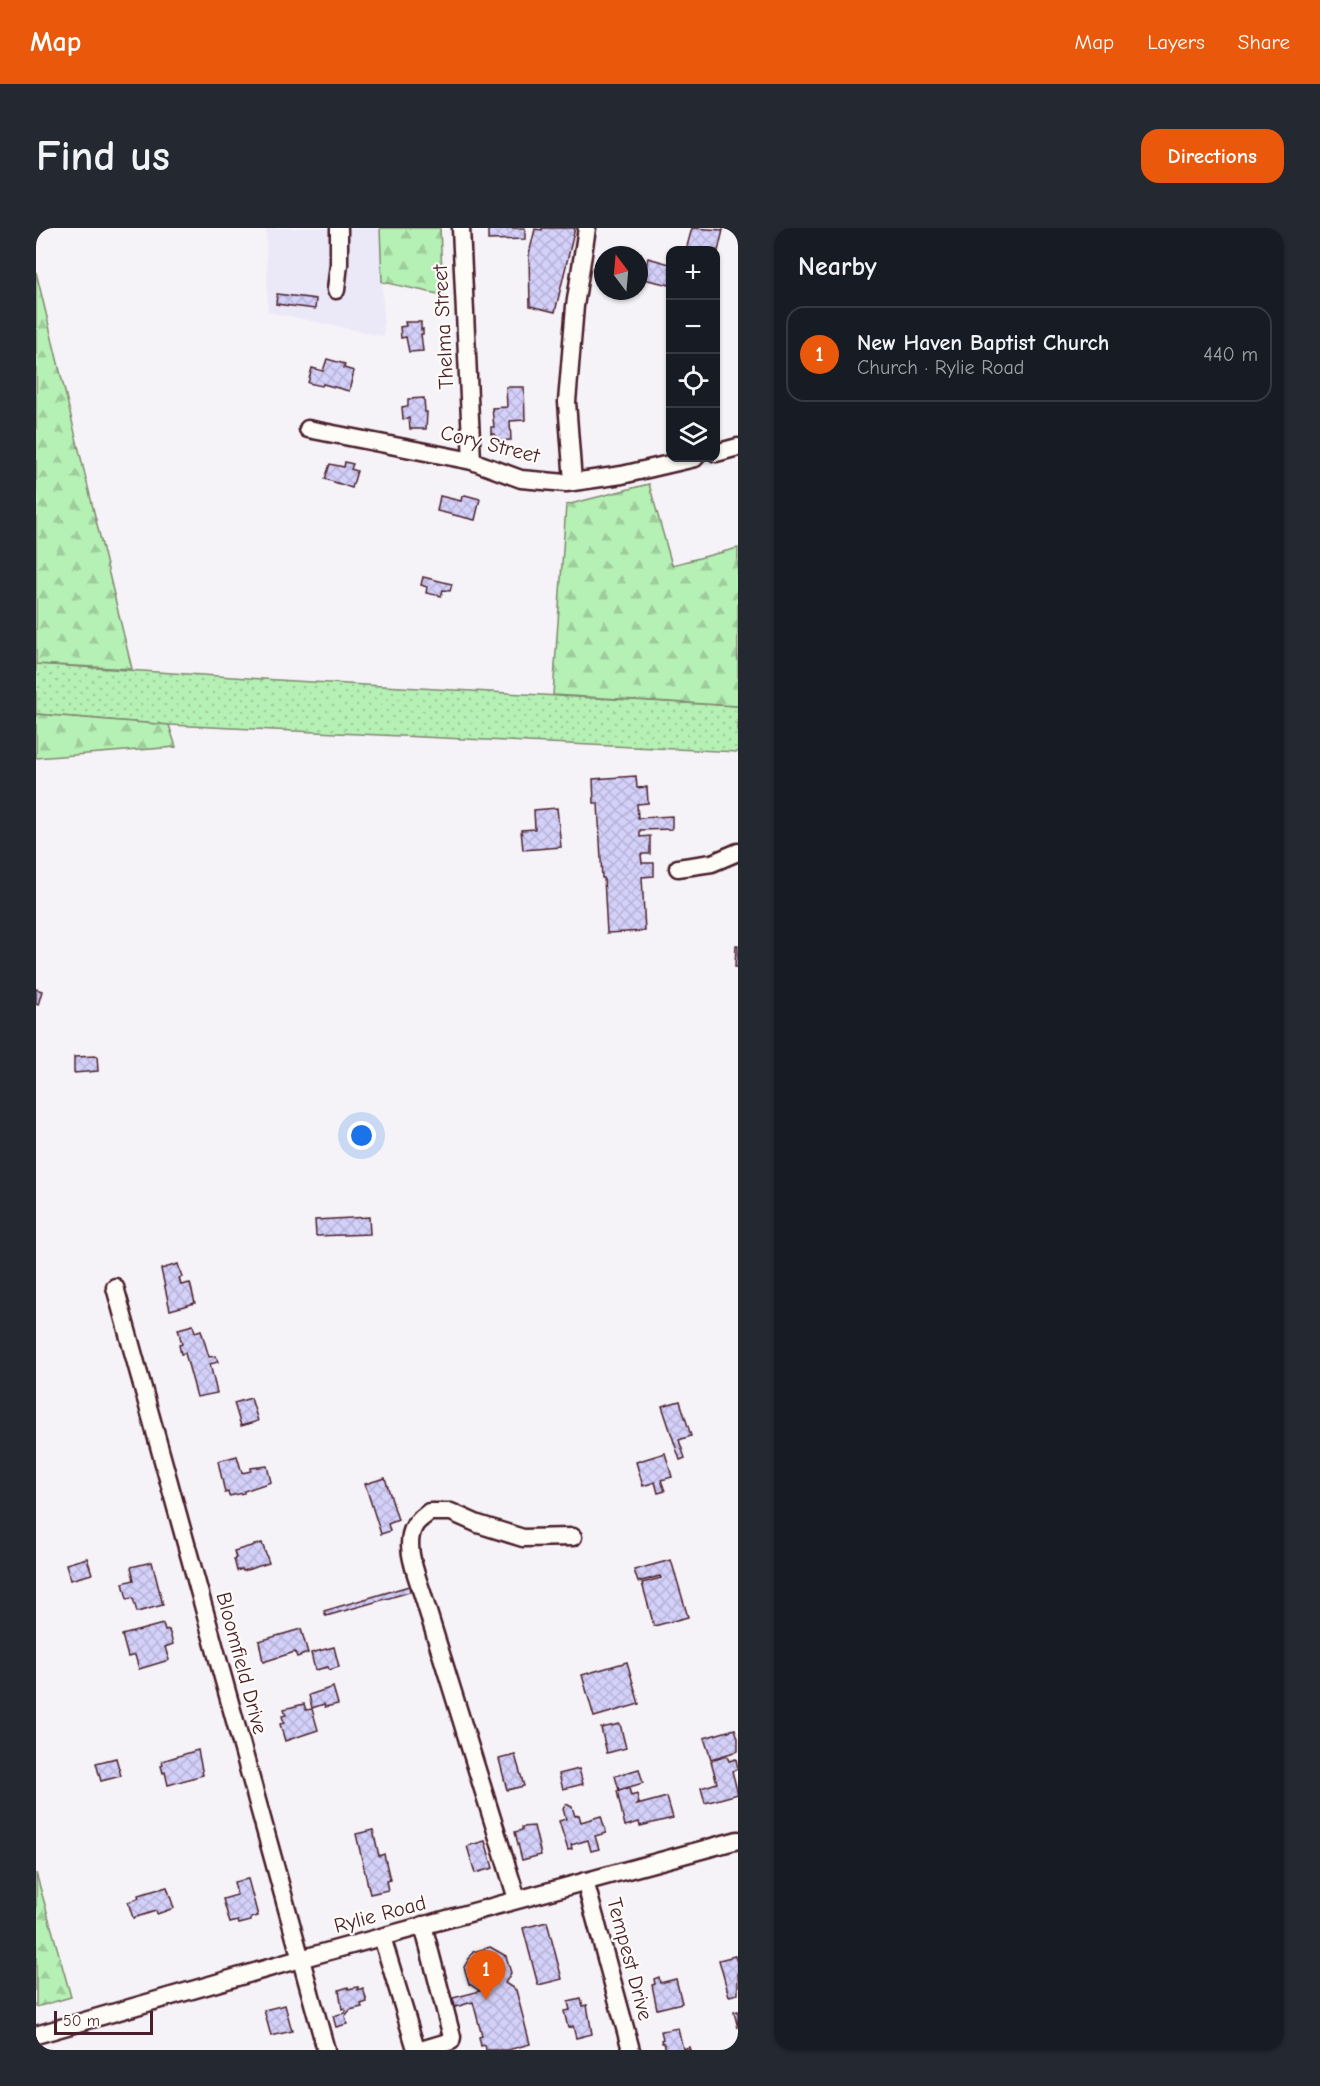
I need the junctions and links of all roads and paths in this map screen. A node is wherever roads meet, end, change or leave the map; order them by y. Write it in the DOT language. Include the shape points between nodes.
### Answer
graph roads {
  1 [pos="339,228"];
  2 [pos="461,228"];
  3 [pos="587,228"];
  4 [pos="336,290"];
  5 [pos="308,429"];
  6 [pos="738,447"];
  7 [pos="720,452"];
  8 [pos="472,460"];
  9 [pos="678,462"];
  10 [pos="573,482"];
  11 [pos="738,852"];
  12 [pos="678,868"];
  13 [pos="116,1287"];
  14 [pos="573,1537"];
  15 [pos="738,1840"];
  16 [pos="585,1881"];
  17 [pos="518,1899"];
  18 [pos="423,1925"];
  19 [pos="382,1937"];
  20 [pos="300,1959"];
  21 [pos="36,2035"];
  22 [pos="326,2050"];
  23 [pos="420,2050"];
  24 [pos="631,2050"];
  1 -- 4 [label="street"];
  2 -- 8 [label="street, Thelma Street"];
  3 -- 10 [label="street" via="575,306 567,402"];
  5 -- 8 [label="street, Cory Street"];
  6 -- 7 [label="street"];
  8 -- 10 [label="street, Cory Street" via="521,478"];
  9 -- 10 [label="street, Cory Street"];
  11 -- 12 [label="street" via="712,863"];
  13 -- 20 [label="street, Bloomfield Drive"];
  14 -- 17 [label="street" via="523,1538 451,1512 429,1512 415,1525 411,1538 424,1599"];
  15 -- 16 [label="street, Rylie Road"];
  16 -- 17 [label="street, Rylie Road"];
  16 -- 24 [label="street, Tempest Drive"];
  17 -- 18 [label="street, Rylie Road"];
  18 -- 19 [label="street, Rylie Road"];
  18 -- 23 [label="street" via="452,2037 451,2041"];
  19 -- 20 [label="street, Rylie Road"];
  19 -- 23 [label="street"];
  20 -- 21 [label="street, Rylie Road"];
  20 -- 22 [label="street, Bloomfield Drive"];
}
